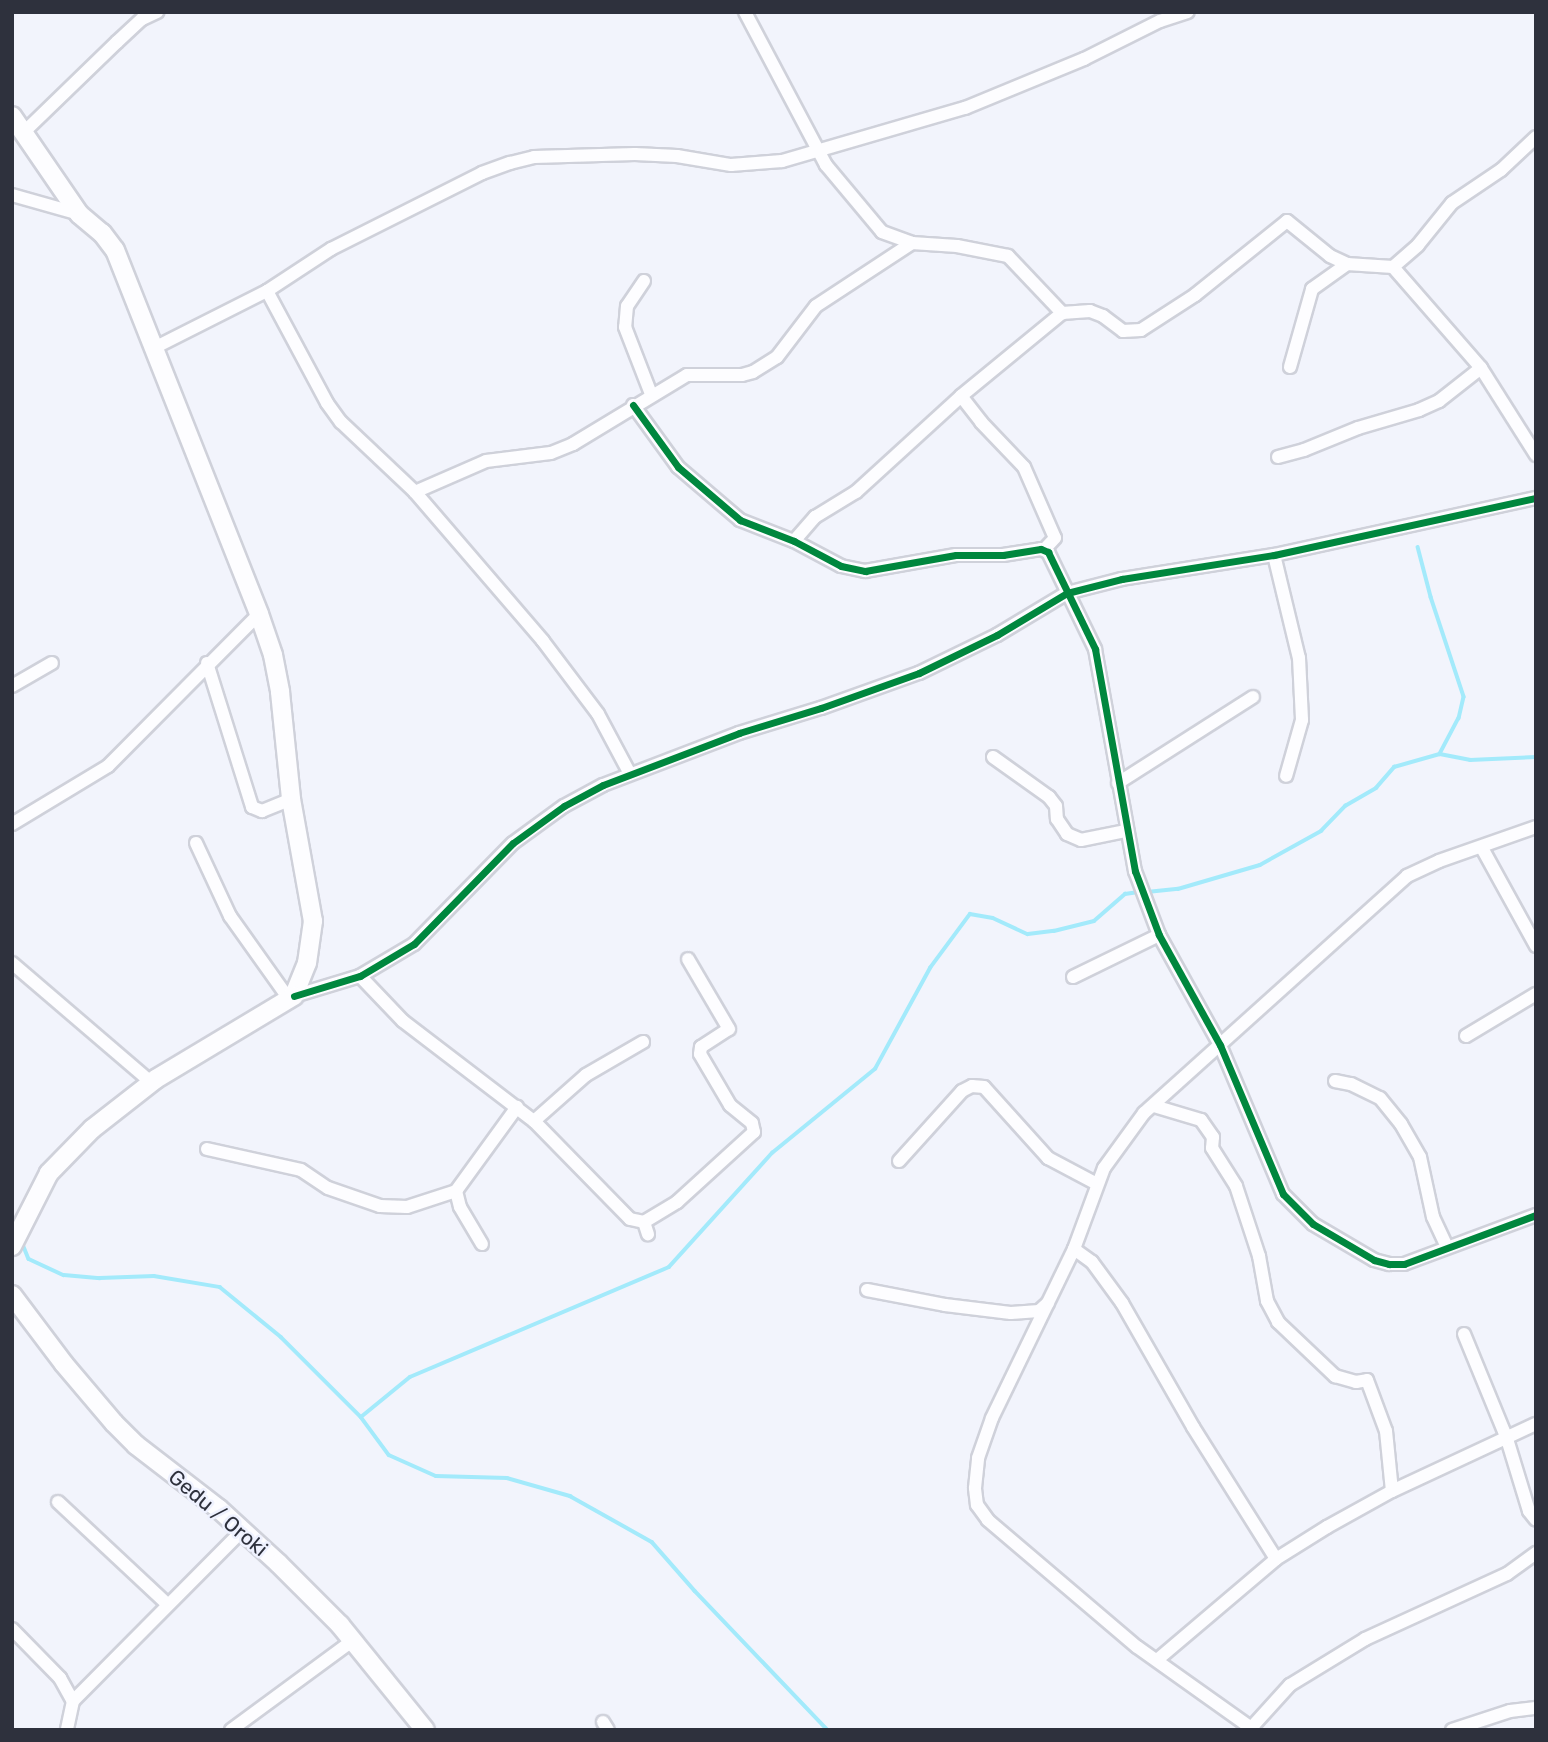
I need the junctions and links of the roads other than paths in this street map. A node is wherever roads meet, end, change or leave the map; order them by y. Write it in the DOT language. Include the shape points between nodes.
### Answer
graph roads {
  1 [pos="157,12"];
  2 [pos="746,12"];
  3 [pos="1188,12"];
  4 [pos="12,116"];
  5 [pos="23,133"];
  6 [pos="1536,137"];
  7 [pos="820,152"];
  8 [pos="12,195"];
  9 [pos="79,214"];
  10 [pos="912,243"];
  11 [pos="1347,264"];
  12 [pos="1393,267"];
  13 [pos="644,281"];
  14 [pos="267,291"];
  15 [pos="1062,313"];
  16 [pos="154,348"];
  17 [pos="1290,367"];
  18 [pos="1481,368"];
  19 [pos="651,394"];
  20 [pos="961,396"];
  21 [pos="633,405"];
  22 [pos="1536,455"];
  23 [pos="1278,457"];
  24 [pos="415,492"];
  25 [pos="1536,498"];
  26 [pos="794,541"];
  27 [pos="1044,550"];
  28 [pos="1274,555"];
  29 [pos="1067,593"];
  30 [pos="259,614"];
  31 [pos="52,663"];
  32 [pos="207,663"];
  33 [pos="12,686"];
  34 [pos="1253,697"];
  35 [pos="993,757"];
  36 [pos="630,774"];
  37 [pos="1286,776"];
  38 [pos="1118,783"];
  39 [pos="291,799"];
  40 [pos="12,824"];
  41 [pos="1536,828"];
  42 [pos="1126,831"];
  43 [pos="196,844"];
  44 [pos="1482,848"];
  45 [pos="1159,935"];
  46 [pos="1536,946"];
  47 [pos="688,959"];
  48 [pos="12,963"];
  49 [pos="360,976"];
  50 [pos="1073,977"];
  51 [pos="1536,994"];
  52 [pos="292,998"];
  53 [pos="1466,1036"];
  54 [pos="643,1042"];
  55 [pos="1220,1045"];
  56 [pos="1335,1081"];
  57 [pos="151,1082"];
  58 [pos="1154,1106"];
  59 [pos="517,1107"];
  60 [pos="534,1121"];
  61 [pos="208,1149"];
  62 [pos="899,1161"];
  63 [pos="1097,1184"];
  64 [pos="456,1191"];
  65 [pos="1536,1215"];
  66 [pos="482,1244"];
  67 [pos="12,1246"];
  68 [pos="1447,1247"];
  69 [pos="1074,1249"];
  70 [pos="867,1290"];
  71 [pos="12,1295"];
  72 [pos="1051,1300"];
  73 [pos="1464,1334"];
  74 [pos="1536,1424"];
  75 [pos="1507,1439"];
  76 [pos="1392,1491"];
  77 [pos="58,1502"];
  78 [pos="1536,1520"];
  79 [pos="242,1531"];
  80 [pos="1536,1553"];
  81 [pos="1276,1559"];
  82 [pos="166,1603"];
  83 [pos="12,1629"];
  84 [pos="352,1641"];
  85 [pos="1157,1660"];
  86 [pos="73,1701"];
  87 [pos="1536,1708"];
  88 [pos="1253,1729"];
  89 [pos="67,1730"];
  90 [pos="230,1730"];
  91 [pos="425,1730"];
  92 [pos="1452,1730"];
  1 -- 5 [label="street" via="117,41"];
  2 -- 7 [label="street"];
  3 -- 7 [label="street" via="965,108"];
  4 -- 5 [label="main road"];
  5 -- 9 [label="main road"];
  6 -- 12 [label="street" via="1501,170 1452,203"];
  7 -- 10 [label="street" via="833,175 882,232"];
  7 -- 14 [label="street" via="743,165 635,154 534,157 510,163 331,249"];
  8 -- 9 [label="street"];
  9 -- 16 [label="main road" via="114,250"];
  10 -- 15 [label="street" via="1008,256"];
  10 -- 19 [label="street" via="816,306 787,346 766,365 741,375 687,375"];
  11 -- 12 [label="street"];
  11 -- 15 [label="street" via="1287,221 1195,295 1141,330 1123,331 1090,311"];
  11 -- 17 [label="street" via="1312,289"];
  12 -- 18 [label="street"];
  13 -- 19 [label="street" via="627,306 625,327"];
  14 -- 16 [label="street"];
  14 -- 24 [label="street" via="327,403"];
  15 -- 20 [label="street"];
  16 -- 30 [label="main road"];
  18 -- 22 [label="street"];
  18 -- 23 [label="street" via="1439,401 1419,410"];
  19 -- 21 [label="street"];
  20 -- 26 [label="street" via="856,492 807,524"];
  20 -- 27 [label="street" via="1024,467 1055,538"];
  21 -- 24 [label="street" via="551,453 486,461"];
  21 -- 26 [label="street" via="678,467 717,501 740,520"];
  24 -- 36 [label="street" via="577,684"];
  25 -- 28 [label="street"];
  26 -- 27 [label="street" via="841,566 865,571 956,555"];
  27 -- 29 [label="street"];
  28 -- 29 [label="street" via="1122,579"];
  28 -- 37 [label="street" via="1299,658 1302,720"];
  29 -- 36 [label="street" via="997,635 919,673"];
  29 -- 38 [label="street" via="1095,649"];
  30 -- 32 [label="street"];
  30 -- 39 [label="main road" via="278,680"];
  31 -- 33 [label="street"];
  32 -- 39 [label="street" via="252,807 262,811"];
  32 -- 40 [label="street" via="108,766"];
  34 -- 38 [label="street"];
  35 -- 42 [label="street" via="1049,797 1067,834 1081,840"];
  36 -- 49 [label="street" via="564,806 513,843 414,944"];
  38 -- 42 [label="street"];
  39 -- 52 [label="main road" via="313,921 307,963"];
  41 -- 44 [label="street"];
  42 -- 45 [label="street" via="1135,871"];
  43 -- 52 [label="street" via="230,916"];
  44 -- 46 [label="street"];
  44 -- 55 [label="street" via="1406,876"];
  45 -- 50 [label="street"];
  45 -- 55 [label="street"];
  47 -- 60 [label="street" via="729,1029 701,1047 699,1054 730,1105 752,1123 754,1132 646,1228 630,1219"];
  48 -- 57 [label="street"];
  49 -- 52 [label="street"];
  49 -- 59 [label="street" via="402,1021"];
  51 -- 53 [label="street"];
  52 -- 57 [label="main road"];
  54 -- 60 [label="street" via="586,1075"];
  55 -- 58 [label="street"];
  55 -- 68 [label="street" via="1283,1194 1297,1211 1331,1236 1389,1264 1404,1264"];
  56 -- 68 [label="street" via="1380,1098 1401,1124 1420,1157 1433,1217"];
  57 -- 67 [label="main road" via="68,1151 37,1196"];
  58 -- 63 [label="street" via="1112,1157"];
  58 -- 76 [label="street" via="1201,1120 1213,1137 1212,1148 1239,1195 1259,1256 1267,1301 1278,1322 1335,1376 1367,1380 1386,1431"];
  59 -- 60 [label="street"];
  59 -- 64 [label="street"];
  61 -- 64 [label="street" via="301,1170 328,1188 380,1206 407,1207"];
  62 -- 63 [label="street" via="962,1091 984,1087 1048,1158"];
  63 -- 69 [label="street"];
  64 -- 66 [label="street"];
  65 -- 68 [label="street"];
  69 -- 72 [label="street"];
  69 -- 81 [label="street" via="1093,1262 1122,1303"];
  70 -- 72 [label="street" via="1011,1313 1039,1311"];
  71 -- 79 [label="main road, Gedu / Oroki" via="114,1423"];
  72 -- 85 [label="street" via="992,1418 978,1458 977,1505 1081,1602"];
  73 -- 75 [label="street"];
  74 -- 75 [label="street"];
  75 -- 76 [label="street"];
  75 -- 78 [label="street" via="1529,1511"];
  76 -- 81 [label="street"];
  77 -- 82 [label="street"];
  79 -- 82 [label="street"];
  79 -- 84 [label="main road, Gedu / Oroki" via="288,1572"];
  80 -- 88 [label="street" via="1507,1574 1365,1639 1290,1685"];
  81 -- 85 [label="street"];
  82 -- 86 [label="street"];
  83 -- 86 [label="street" via="60,1678"];
  84 -- 90 [label="street"];
  84 -- 91 [label="main road, Gedu / Oroki"];
  85 -- 88 [label="street"];
  86 -- 89 [label="street"];
  87 -- 92 [label="street"];
}
